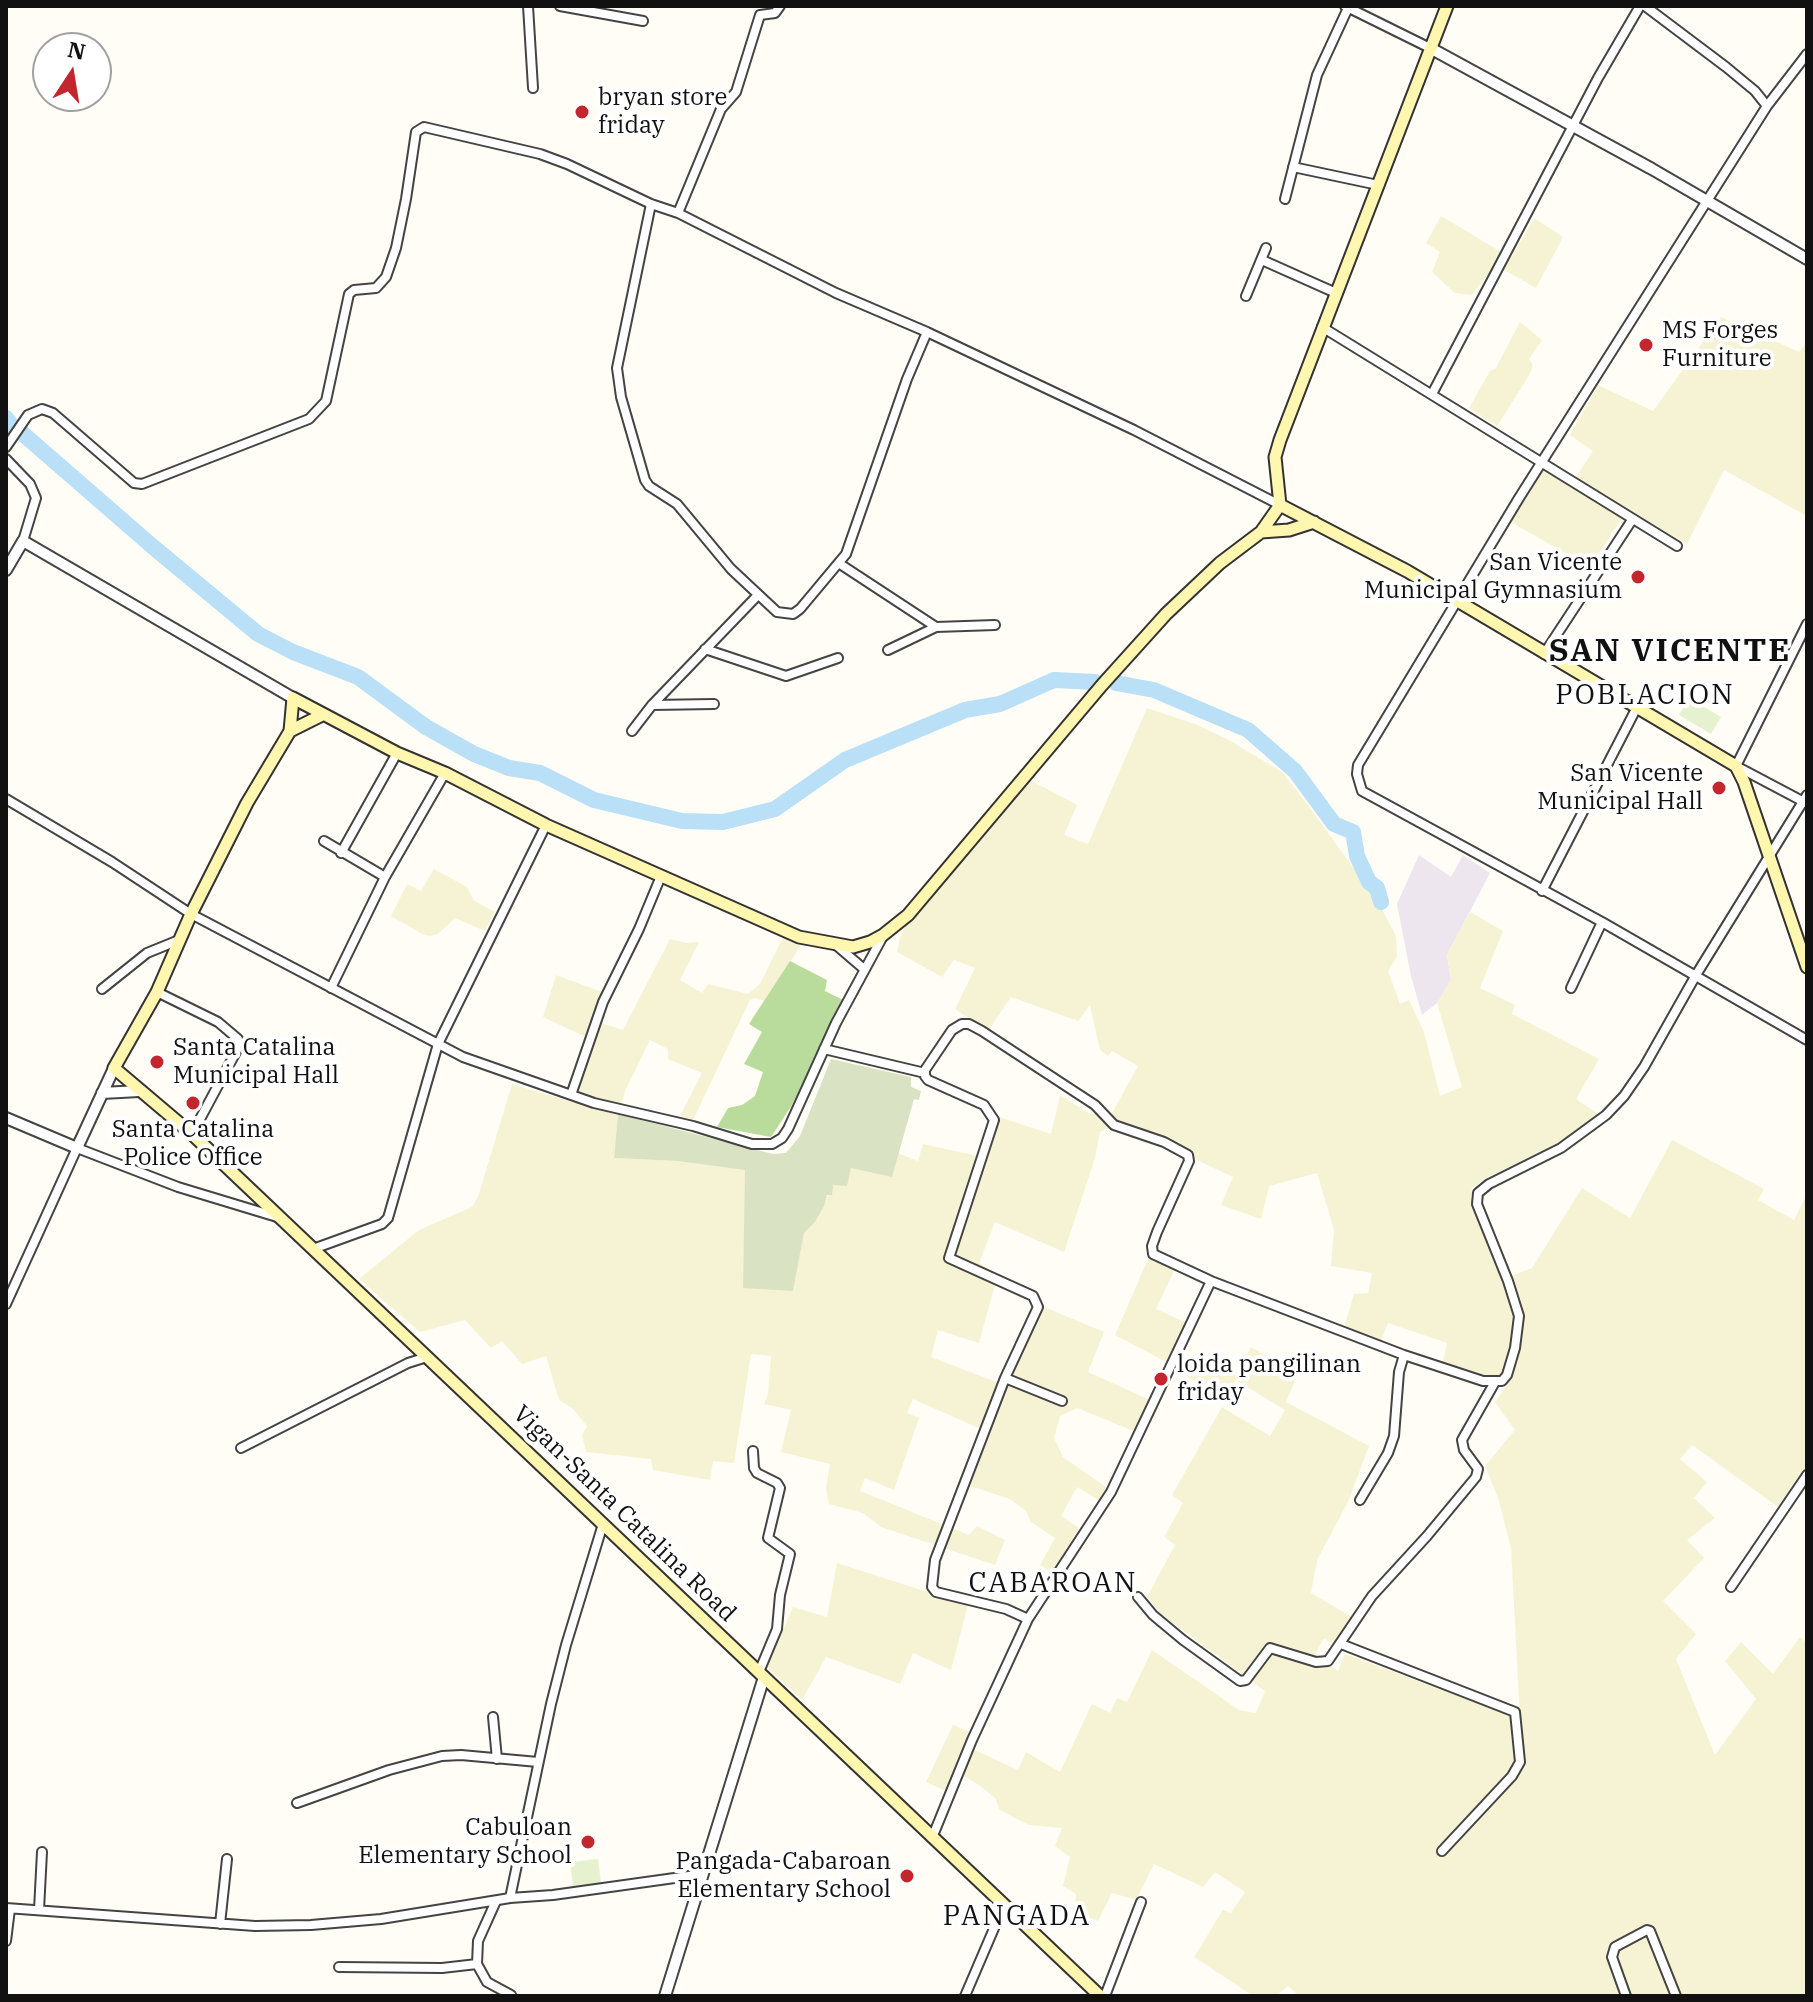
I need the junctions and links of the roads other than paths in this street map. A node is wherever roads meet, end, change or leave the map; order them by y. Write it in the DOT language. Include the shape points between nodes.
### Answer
graph roads {
  1 [pos="528,6"];
  2 [pos="560,6"];
  3 [pos="780,6"];
  4 [pos="1447,6"];
  5 [pos="1642,6"];
  6 [pos="1346,7"];
  7 [pos="643,21"];
  8 [pos="1432,49"];
  9 [pos="1807,54"];
  10 [pos="533,88"];
  11 [pos="1767,106"];
  12 [pos="1574,127"];
  13 [pos="1293,167"];
  14 [pos="1378,185"];
  15 [pos="1285,199"];
  16 [pos="1707,201"];
  17 [pos="651,204"];
  18 [pos="678,213"];
  19 [pos="1266,248"];
  20 [pos="1807,259"];
  21 [pos="1262,260"];
  22 [pos="1336,293"];
  23 [pos="1246,296"];
  24 [pos="1322,327"];
  25 [pos="927,332"];
  26 [pos="1432,394"];
  27 [pos="6,447"];
  28 [pos="6,459"];
  29 [pos="1543,464"];
  30 [pos="1280,505"];
  31 [pos="1632,520"];
  32 [pos="1314,522"];
  33 [pos="1261,532"];
  34 [pos="23,541"];
  35 [pos="1677,546"];
  36 [pos="840,564"];
  37 [pos="6,570"];
  38 [pos="758,595"];
  39 [pos="1455,602"];
  40 [pos="1807,624"];
  41 [pos="995,625"];
  42 [pos="936,627"];
  43 [pos="705,649"];
  44 [pos="888,650"];
  45 [pos="1544,654"];
  46 [pos="838,658"];
  47 [pos="293,698"];
  48 [pos="714,704"];
  49 [pos="652,705"];
  50 [pos="1636,709"];
  51 [pos="322,715"];
  52 [pos="290,731"];
  53 [pos="632,731"];
  54 [pos="397,753"];
  55 [pos="1736,766"];
  56 [pos="445,773"];
  57 [pos="6,799"];
  58 [pos="1806,800"];
  59 [pos="546,825"];
  60 [pos="324,841"];
  61 [pos="341,853"];
  62 [pos="1769,860"];
  63 [pos="661,876"];
  64 [pos="385,877"];
  65 [pos="1542,891"];
  66 [pos="191,914"];
  67 [pos="1602,922"];
  68 [pos="883,935"];
  69 [pos="179,940"];
  70 [pos="836,945"];
  71 [pos="1807,967"];
  72 [pos="864,969"];
  73 [pos="1696,975"];
  74 [pos="331,988"];
  75 [pos="1571,988"];
  76 [pos="102,989"];
  77 [pos="157,992"];
  78 [pos="1807,1040"];
  79 [pos="438,1044"];
  80 [pos="824,1049"];
  81 [pos="114,1068"];
  82 [pos="925,1073"];
  83 [pos="139,1091"];
  84 [pos="102,1093"];
  85 [pos="571,1095"];
  86 [pos="6,1118"];
  87 [pos="192,1134"];
  88 [pos="77,1148"];
  89 [pos="280,1217"];
  90 [pos="313,1249"];
  91 [pos="1211,1281"];
  92 [pos="6,1304"];
  93 [pos="1404,1355"];
  94 [pos="427,1357"];
  95 [pos="1005,1378"];
  96 [pos="1495,1382"];
  97 [pos="1062,1401"];
  98 [pos="241,1448"];
  99 [pos="753,1451"];
  100 [pos="1807,1475"];
  101 [pos="1360,1500"];
  102 [pos="603,1524"];
  103 [pos="1731,1587"];
  104 [pos="1138,1597"];
  105 [pos="1028,1619"];
  106 [pos="1341,1644"];
  107 [pos="761,1674"];
  108 [pos="493,1717"];
  109 [pos="497,1759"];
  110 [pos="538,1762"];
  111 [pos="297,1803"];
  112 [pos="932,1838"];
  113 [pos="1442,1851"];
  114 [pos="42,1852"];
  115 [pos="227,1859"];
  116 [pos="703,1874"];
  117 [pos="510,1898"];
  118 [pos="496,1901"];
  119 [pos="1141,1902"];
  120 [pos="1004,1905"];
  121 [pos="8,1908"];
  122 [pos="39,1910"];
  123 [pos="220,1924"];
  124 [pos="6,1941"];
  125 [pos="477,1964"];
  126 [pos="339,1967"];
  127 [pos="511,1995"];
  128 [pos="665,1996"];
  129 [pos="965,1996"];
  130 [pos="1102,1996"];
  131 [pos="1626,1996"];
  132 [pos="1676,1996"];
  1 -- 10 [label="street"];
  2 -- 7 [label="street"];
  3 -- 18 [label="street" via="775,13 760,15 736,92 721,109"];
  4 -- 8 [label="main road"];
  5 -- 11 [label="street" via="1735,75"];
  5 -- 12 [label="street"];
  6 -- 8 [label="street"];
  6 -- 13 [label="street" via="1317,75"];
  8 -- 12 [label="street"];
  8 -- 14 [label="main road"];
  9 -- 11 [label="street"];
  11 -- 16 [label="street"];
  12 -- 16 [label="street"];
  12 -- 26 [label="street"];
  13 -- 14 [label="street"];
  13 -- 15 [label="street"];
  14 -- 22 [label="main road"];
  16 -- 20 [label="street"];
  16 -- 29 [label="street"];
  17 -- 18 [label="street"];
  17 -- 27 [label="street" via="550,157 418,128 386,277 376,288 349,294 326,401 309,419 142,484 42,409 28,415"];
  17 -- 38 [label="street" via="618,360 621,397 647,484 677,504"];
  18 -- 25 [label="street" via="836,293"];
  19 -- 21 [label="street"];
  21 -- 22 [label="street"];
  21 -- 23 [label="street"];
  22 -- 24 [label="main road"];
  24 -- 26 [label="street"];
  24 -- 30 [label="main road" via="1276,452"];
  25 -- 30 [label="street"];
  25 -- 36 [label="street"];
  26 -- 29 [label="street"];
  28 -- 34 [label="street" via="36,498"];
  29 -- 31 [label="street"];
  29 -- 39 [label="street"];
  30 -- 32 [label="main road"];
  30 -- 33 [label="main road"];
  31 -- 35 [label="street"];
  31 -- 45 [label="street"];
  32 -- 33 [label="main road"];
  32 -- 39 [label="main road"];
  33 -- 68 [label="main road" via="1166,614 908,915"];
  34 -- 37 [label="street"];
  34 -- 47 [label="street"];
  36 -- 38 [label="street" via="793,614 777,612"];
  36 -- 42 [label="street"];
  38 -- 43 [label="street"];
  39 -- 45 [label="main road"];
  39 -- 65 [label="street" via="1358,765 1357,780 1362,791"];
  40 -- 55 [label="street"];
  41 -- 42 [label="street"];
  42 -- 44 [label="street"];
  43 -- 46 [label="street" via="786,676"];
  43 -- 49 [label="street"];
  45 -- 50 [label="main road"];
  47 -- 51 [label="main road"];
  47 -- 52 [label="main road"];
  48 -- 49 [label="street"];
  49 -- 53 [label="street"];
  50 -- 55 [label="main road"];
  50 -- 65 [label="street"];
  51 -- 52 [label="main road"];
  51 -- 54 [label="main road"];
  52 -- 66 [label="main road"];
  54 -- 56 [label="main road"];
  54 -- 61 [label="street"];
  55 -- 58 [label="street"];
  55 -- 62 [label="main road"];
  56 -- 59 [label="main road"];
  56 -- 64 [label="street"];
  57 -- 66 [label="street"];
  58 -- 62 [label="street"];
  59 -- 63 [label="main road"];
  59 -- 79 [label="street"];
  60 -- 61 [label="street"];
  61 -- 64 [label="street"];
  62 -- 71 [label="main road"];
  62 -- 73 [label="street"];
  63 -- 70 [label="main road" via="799,937"];
  63 -- 85 [label="street" via="603,1002"];
  64 -- 74 [label="street"];
  65 -- 67 [label="street"];
  66 -- 69 [label="main road"];
  66 -- 74 [label="street"];
  67 -- 73 [label="street"];
  67 -- 75 [label="street"];
  68 -- 70 [label="main road" via="853,947"];
  68 -- 72 [label="street"];
  69 -- 76 [label="street" via="147,953"];
  69 -- 77 [label="main road"];
  70 -- 72 [label="street"];
  72 -- 80 [label="street"];
  73 -- 78 [label="street"];
  73 -- 96 [label="street" via="1644,1067 1606,1115 1561,1148 1478,1193 1477,1204 1519,1316 1510,1365 1502,1381"];
  74 -- 79 [label="street"];
  77 -- 81 [label="main road"];
  77 -- 87 [label="street" via="218,1022 238,1039"];
  79 -- 85 [label="street"];
  79 -- 90 [label="street" via="388,1218"];
  80 -- 82 [label="street"];
  80 -- 85 [label="street" via="788,1129 782,1138 763,1146"];
  81 -- 83 [label="main road, Vigan-Santa Catalina Road"];
  81 -- 84 [label="street"];
  82 -- 91 [label="street" via="952,1030 969,1024 1095,1105 1114,1125 1188,1155 1152,1251"];
  82 -- 95 [label="street" via="928,1080 984,1105 994,1120 949,1258 1038,1302"];
  83 -- 84 [label="street"];
  83 -- 87 [label="main road, Vigan-Santa Catalina Road"];
  84 -- 88 [label="street"];
  86 -- 88 [label="street"];
  87 -- 89 [label="main road, Vigan-Santa Catalina Road"];
  88 -- 89 [label="street" via="178,1187"];
  88 -- 92 [label="street"];
  89 -- 90 [label="main road, Vigan-Santa Catalina Road"];
  90 -- 94 [label="main road, Vigan-Santa Catalina Road"];
  91 -- 93 [label="street"];
  91 -- 105 [label="street" via="1111,1492"];
  93 -- 96 [label="street"];
  93 -- 101 [label="street" via="1394,1436"];
  94 -- 98 [label="street"];
  94 -- 102 [label="main road, Vigan-Santa Catalina Road"];
  95 -- 97 [label="street"];
  95 -- 105 [label="street" via="935,1560 932,1587"];
  96 -- 106 [label="street" via="1462,1440 1478,1469 1476,1477 1372,1596"];
  99 -- 107 [label="street" via="757,1473 780,1488 768,1538 790,1554 777,1629"];
  100 -- 103 [label="street"];
  102 -- 107 [label="main road, Vigan-Santa Catalina Road"];
  102 -- 110 [label="street"];
  104 -- 106 [label="street" via="1183,1640 1240,1681 1270,1648 1324,1663"];
  105 -- 112 [label="street"];
  106 -- 113 [label="street" via="1515,1712 1520,1762"];
  107 -- 112 [label="main road, Vigan-Santa Catalina Road"];
  107 -- 116 [label="street"];
  108 -- 109 [label="street"];
  109 -- 110 [label="street"];
  109 -- 111 [label="street" via="434,1757"];
  110 -- 117 [label="street"];
  112 -- 120 [label="main road, Vigan-Santa Catalina Road"];
  114 -- 122 [label="street"];
  115 -- 123 [label="street"];
  116 -- 117 [label="street"];
  116 -- 128 [label="street"];
  117 -- 118 [label="street"];
  118 -- 123 [label="street" via="342,1923"];
  118 -- 125 [label="street" via="478,1941"];
  119 -- 130 [label="street"];
  120 -- 129 [label="street"];
  120 -- 130 [label="main road, Vigan-Santa Catalina Road"];
  121 -- 122 [label="street"];
  121 -- 124 [label="street"];
  122 -- 123 [label="street"];
  125 -- 126 [label="street"];
  125 -- 127 [label="street" via="487,1982"];
  131 -- 132 [label="street" via="1612,1957 1615,1947 1647,1930"];
}
